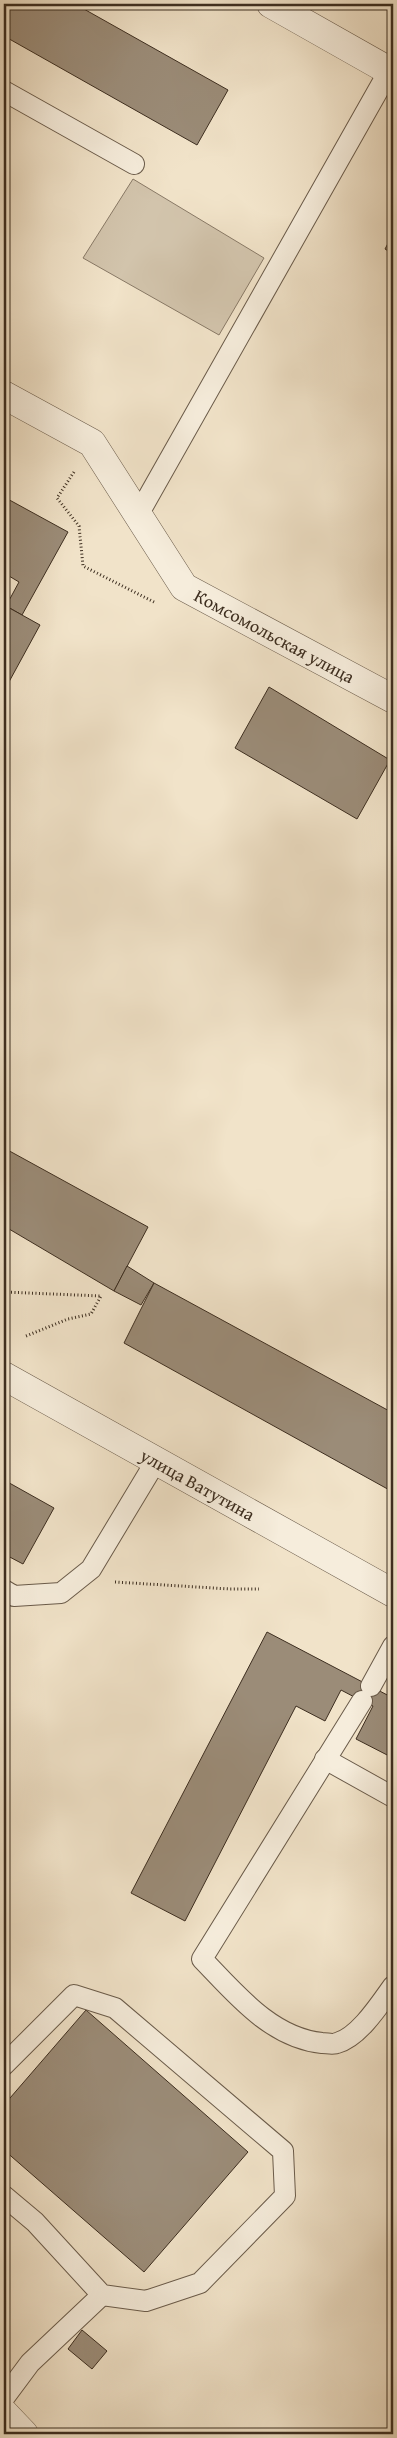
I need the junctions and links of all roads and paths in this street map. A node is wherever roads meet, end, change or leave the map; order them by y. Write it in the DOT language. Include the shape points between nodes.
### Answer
graph roads {
  1 [pos="270,4"];
  2 [pos="391,72"];
  3 [pos="4,91"];
  4 [pos="134,164"];
  5 [pos="4,395"];
  6 [pos="92,442"];
  7 [pos="138,515"];
  8 [pos="162,606"];
  9 [pos="393,699"];
  10 [pos="4,1292"];
  11 [pos="26,1336"];
  12 [pos="4,1376"];
  13 [pos="156,1461"];
  14 [pos="77,1580"];
  15 [pos="259,1589"];
  16 [pos="4,1590"];
  17 [pos="393,1593"];
  18 [pos="393,1646"];
  19 [pos="325,1759"];
  20 [pos="393,1797"];
  21 [pos="393,1986"];
  22 [pos="4,2065"];
  23 [pos="4,2196"];
  24 [pos="102,2295"];
  25 [pos="4,2398"];
  26 [pos="4,2412"];
  27 [pos="24,2434"];
  1 -- 2 [label="street"];
  2 -- 7 [label="lane"];
  3 -- 4 [label="lane"];
  5 -- 6 [label="street, Комсомольская улица"];
  6 -- 7 [label="street, Комсомольская улица"];
  6 -- 8 [label="path" via="57,498 79,526 83,566"];
  7 -- 9 [label="street, Комсомольская улица" via="184,588"];
  10 -- 11 [label="path" via="102,1296 91,1314 68,1319"];
  12 -- 13 [label="street, улица Ватутина"];
  13 -- 14 [label="lane" via="91,1569"];
  13 -- 17 [label="street, улица Ватутина"];
  14 -- 15 [label="path"];
  14 -- 16 [label="lane" via="61,1592 14,1596"];
  18 -- 19 [label="lane"];
  19 -- 20 [label="lane"];
  19 -- 21 [label="lane" via="202,1959 276,2027 295,2038 315,2042 336,2044 345,2039 361,2027"];
  22 -- 24 [label="lane" via="74,1995 115,2008 283,2151 285,2196 200,2283 146,2301"];
  23 -- 24 [label="lane" via="34,2222"];
  24 -- 25 [label="lane" via="30,2363"];
  26 -- 27 [label="street"];
}
